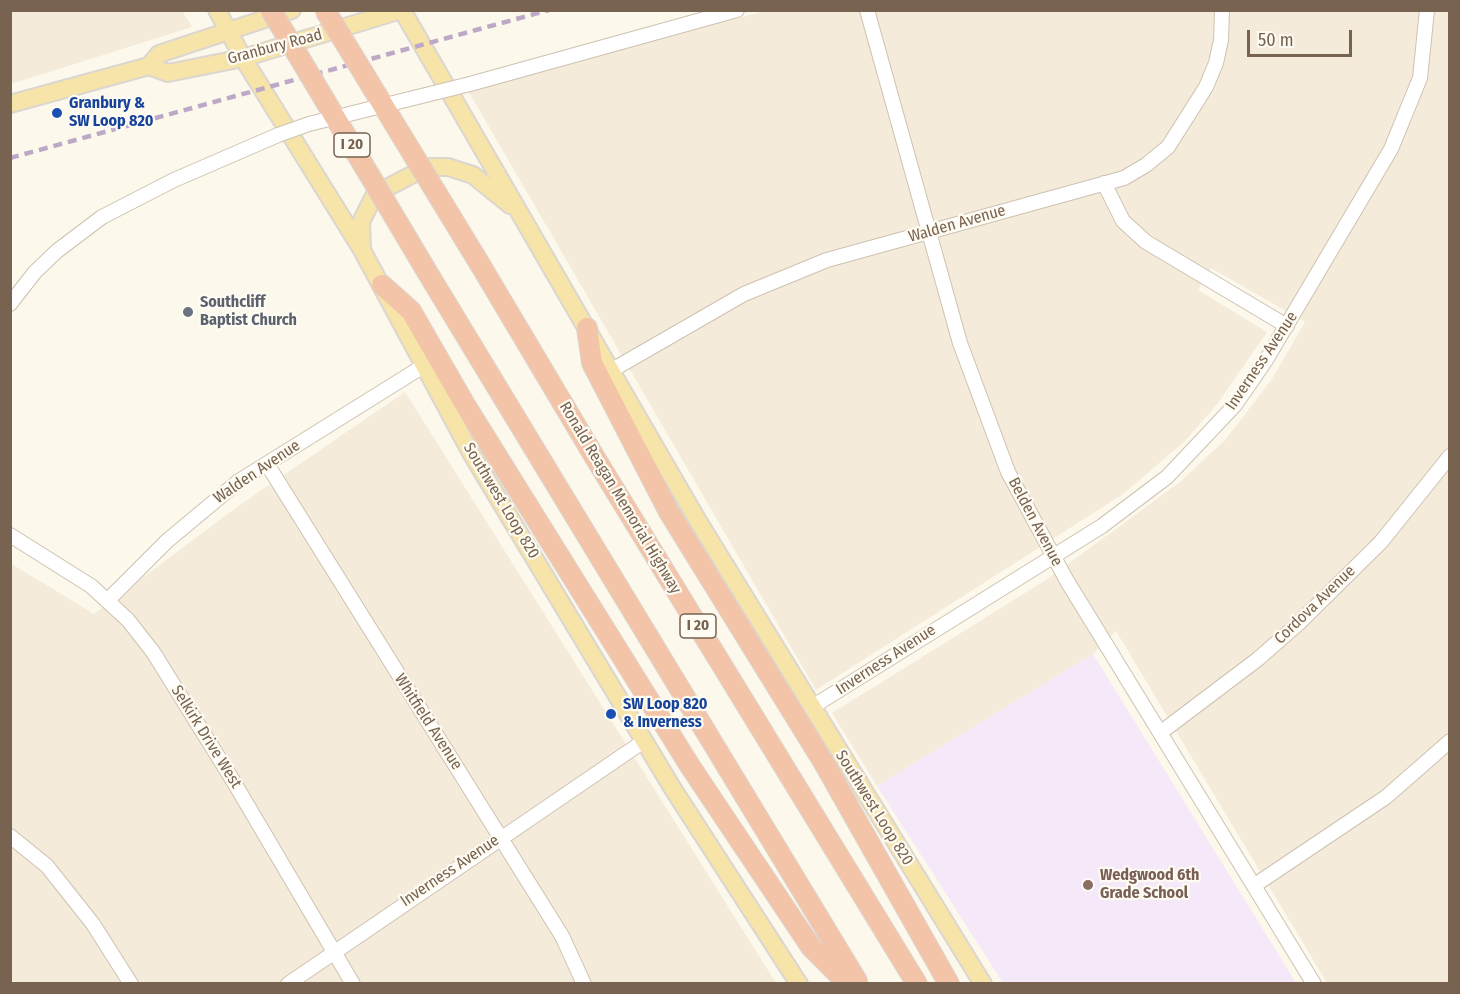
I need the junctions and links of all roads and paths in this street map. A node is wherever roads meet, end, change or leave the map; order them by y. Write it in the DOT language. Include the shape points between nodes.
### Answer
graph roads {
  1 [pos="217,10"];
  2 [pos="271,10"];
  3 [pos="292,10"];
  4 [pos="325,10"];
  5 [pos="402,10"];
  6 [pos="737,10"];
  7 [pos="867,10"];
  8 [pos="1222,10"];
  9 [pos="1427,10"];
  10 [pos="228,30"];
  11 [pos="243,58"];
  12 [pos="149,66"];
  13 [pos="10,104"];
  14 [pos="1104,183"];
  15 [pos="522,216"];
  16 [pos="929,231"];
  17 [pos="362,250"];
  18 [pos="382,285"];
  19 [pos="10,304"];
  20 [pos="1287,326"];
  21 [pos="587,328"];
  22 [pos="425,365"];
  23 [pos="612,370"];
  24 [pos="1449,456"];
  25 [pos="267,464"];
  26 [pos="10,535"];
  27 [pos="1054,557"];
  28 [pos="108,600"];
  29 [pos="812,707"];
  30 [pos="1160,733"];
  31 [pos="644,741"];
  32 [pos="1449,741"];
  33 [pos="10,836"];
  34 [pos="501,836"];
  35 [pos="1255,885"];
  36 [pos="333,951"];
  37 [pos="131,984"];
  38 [pos="288,984"];
  39 [pos="353,984"];
  40 [pos="584,984"];
  41 [pos="799,984"];
  42 [pos="848,984"];
  43 [pos="858,984"];
  44 [pos="917,984"];
  45 [pos="949,984"];
  46 [pos="983,984"];
  47 [pos="1314,984"];
  1 -- 10 [label="main road, Southwest Loop 820"];
  2 -- 43 [label="highway, I 20, bridge"];
  3 -- 10 [label="main road, Granbury Road"];
  4 -- 44 [label="highway, Ronald Reagan Memorial Highway / I 20, bridge"];
  5 -- 11 [label="main road, Granbury Road"];
  5 -- 15 [label="main road, Southwest Loop 820"];
  6 -- 19 [label="street, bridge" via="278,135 174,180 102,217 57,251"];
  7 -- 16 [label="street, Belden Avenue"];
  8 -- 14 [label="street, Walden Avenue" via="1216,63 1187,121 1168,147 1146,165 1124,178"];
  9 -- 20 [label="street, Inverness Avenue" via="1420,78 1405,120"];
  10 -- 11 [label="main road, Southwest Loop 820"];
  10 -- 12 [label="main road, Granbury Road" via="159,54"];
  11 -- 12 [label="main road, Granbury Road" via="168,73"];
  11 -- 17 [label="main road, Southwest Loop 820"];
  12 -- 13 [label="main road, Granbury Road"];
  14 -- 16 [label="street, Walden Avenue"];
  14 -- 20 [label="street" via="1123,221 1146,242"];
  15 -- 17 [label="main road" via="473,175 448,167 427,167 384,188 369,202 361,222"];
  15 -- 21 [label="main road, Southwest Loop 820"];
  16 -- 23 [label="street, Walden Avenue" via="827,260 744,294"];
  16 -- 27 [label="street, Belden Avenue" via="968,370 1008,472"];
  17 -- 18 [label="main road, Southwest Loop 820"];
  18 -- 22 [label="main road, Southwest Loop 820"];
  18 -- 42 [label="highway" via="411,311 459,395 703,785 811,947"];
  20 -- 27 [label="street, Inverness Avenue" via="1235,405 1167,477"];
  21 -- 23 [label="main road, Southwest Loop 820"];
  21 -- 45 [label="highway" via="592,363 669,512 824,764"];
  22 -- 25 [label="street, Walden Avenue"];
  22 -- 31 [label="main road, Southwest Loop 820" via="471,453"];
  23 -- 29 [label="main road, Southwest Loop 820" via="698,521"];
  24 -- 30 [label="street, Cordova Avenue" via="1381,542 1299,624"];
  25 -- 28 [label="street, Walden Avenue" via="198,513"];
  25 -- 34 [label="street, Whitfield Avenue"];
  26 -- 28 [label="street, Selkirk Drive West"];
  27 -- 29 [label="street, Inverness Avenue"];
  27 -- 30 [label="street, Belden Avenue"];
  28 -- 36 [label="street, Selkirk Drive West" via="153,652"];
  29 -- 46 [label="main road, Southwest Loop 820"];
  30 -- 35 [label="street, Belden Avenue"];
  31 -- 34 [label="street, Inverness Avenue"];
  31 -- 41 [label="main road, Southwest Loop 820"];
  32 -- 35 [label="street" via="1386,796"];
  33 -- 37 [label="street" via="47,866 93,924"];
  34 -- 36 [label="street, Inverness Avenue"];
  34 -- 40 [label="street, Whitfield Avenue" via="562,936"];
  35 -- 47 [label="street, Belden Avenue"];
  36 -- 38 [label="street, Inverness Avenue"];
  36 -- 39 [label="street, Selkirk Drive West"];
}
